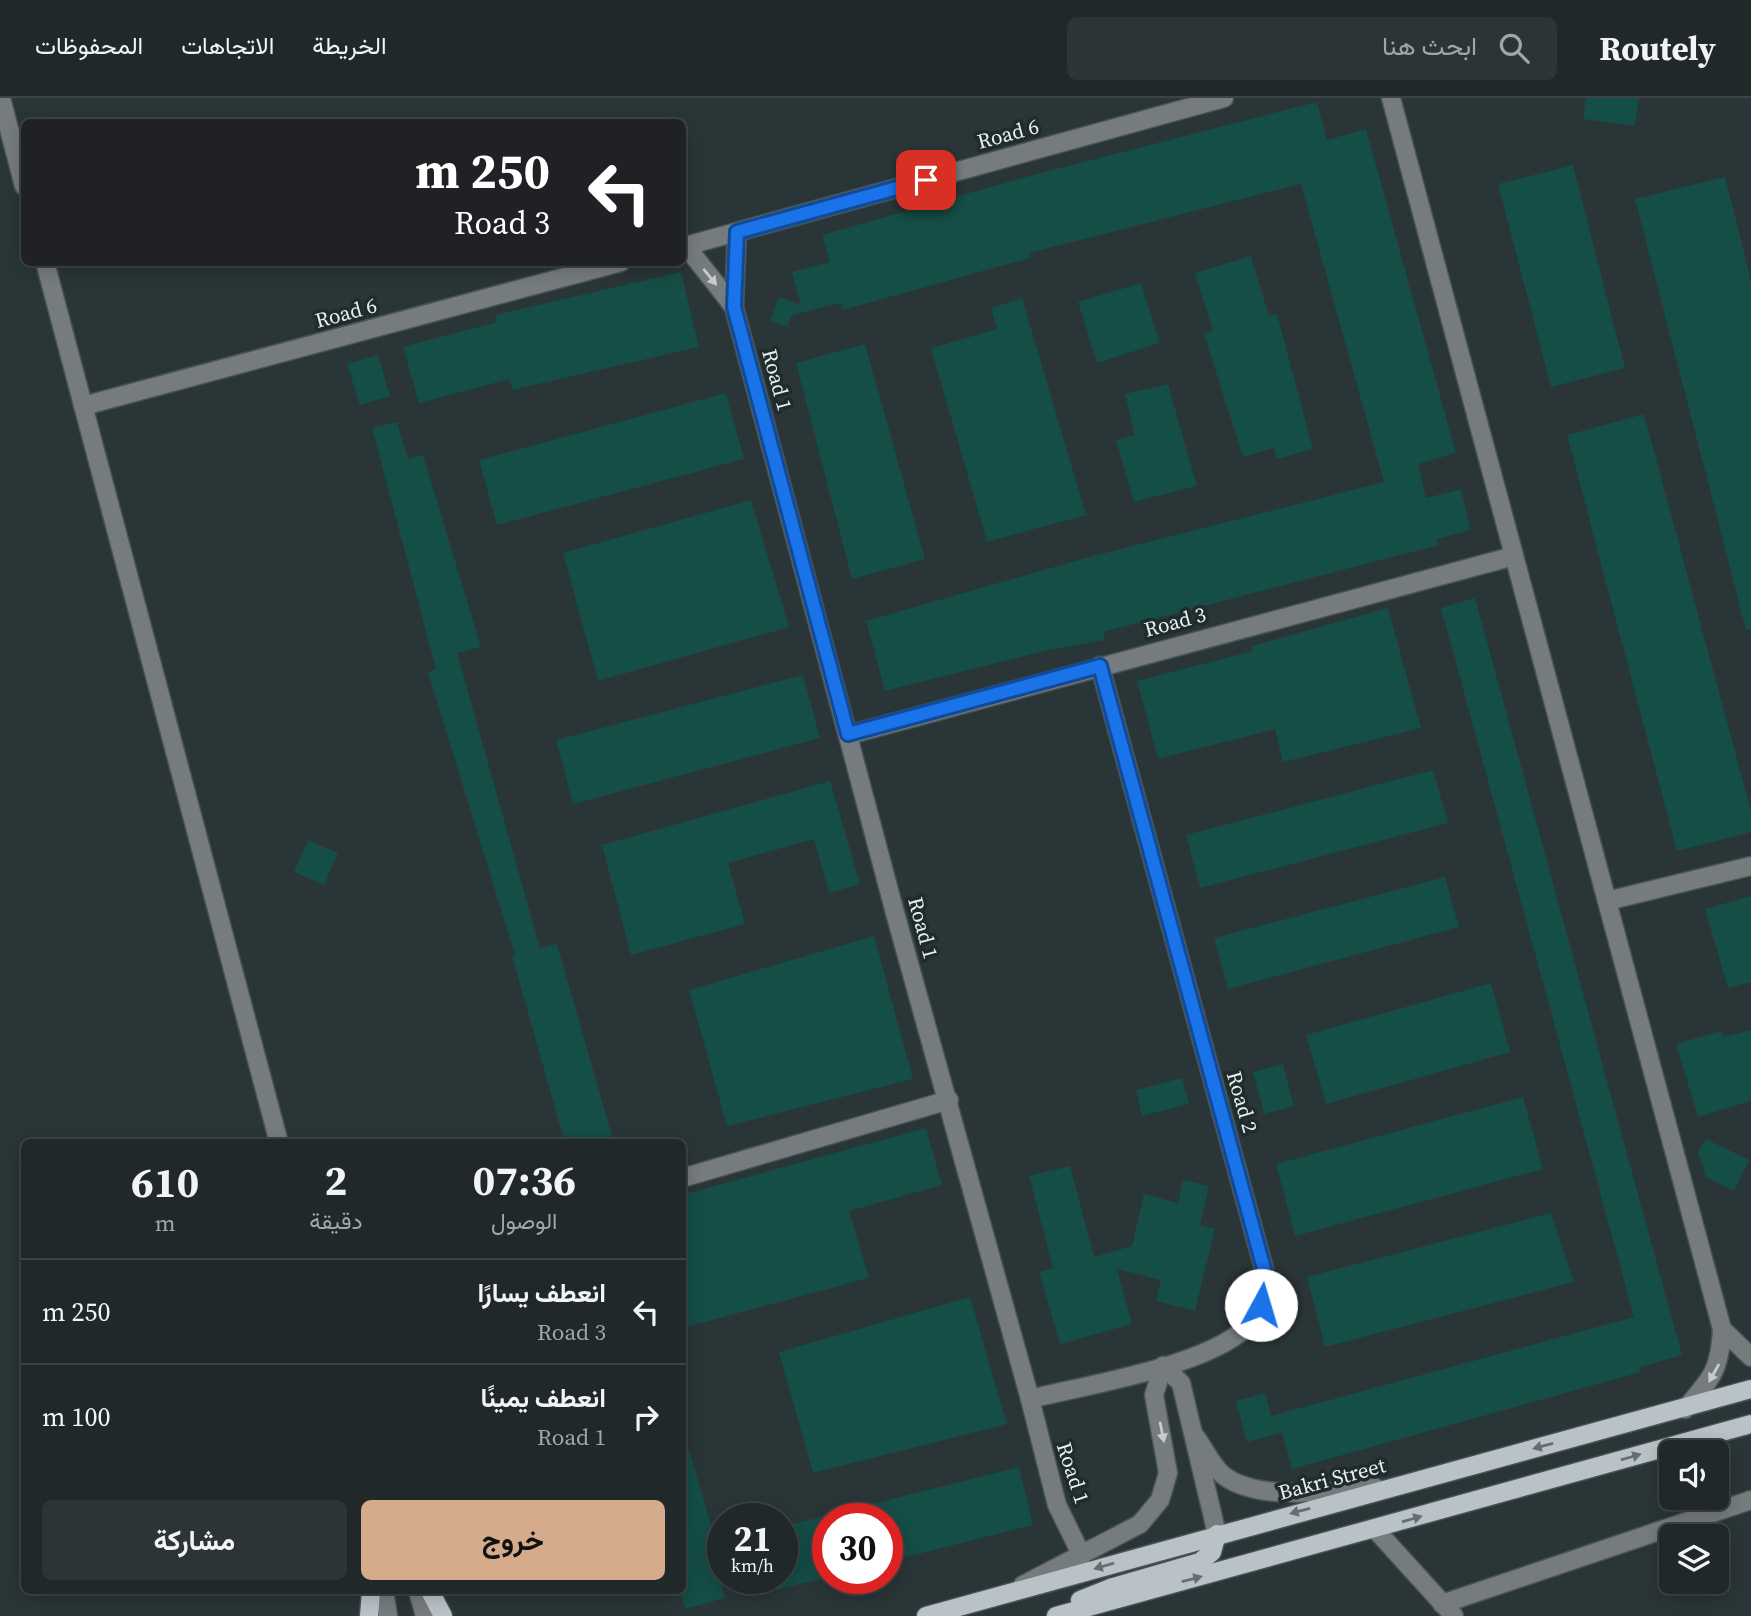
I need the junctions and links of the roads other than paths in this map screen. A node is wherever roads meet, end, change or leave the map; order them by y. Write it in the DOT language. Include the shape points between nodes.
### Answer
graph roads {
  1 [pos="1,98"];
  2 [pos="1224,98"];
  3 [pos="1391,98"];
  4 [pos="21,175"];
  5 [pos="737,232"];
  6 [pos="686,246"];
  7 [pos="686,249"];
  8 [pos="46,266"];
  9 [pos="606,266"];
  10 [pos="734,307"];
  11 [pos="83,406"];
  12 [pos="1514,556"];
  13 [pos="1100,666"];
  14 [pos="848,734"];
  15 [pos="1751,866"];
  16 [pos="1607,901"];
  17 [pos="948,1100"];
  18 [pos="278,1139"];
  19 [pos="686,1177"];
  20 [pos="1722,1329"];
  21 [pos="1751,1357"];
  22 [pos="1163,1366"];
  23 [pos="1751,1389"];
  24 [pos="1030,1399"];
  25 [pos="1685,1409"];
  26 [pos="1751,1424"];
  27 [pos="1195,1436"];
  28 [pos="1383,1488"];
  29 [pos="1751,1500"];
  30 [pos="1375,1530"];
  31 [pos="1217,1534"];
  32 [pos="1082,1556"];
  33 [pos="371,1594"];
  34 [pos="384,1594"];
  35 [pos="419,1594"];
  36 [pos="432,1594"];
  37 [pos="1005,1594"];
  38 [pos="1448,1610"];
  39 [pos="369,1616"];
  40 [pos="388,1616"];
  41 [pos="425,1616"];
  42 [pos="443,1616"];
  43 [pos="926,1616"];
  44 [pos="1054,1616"];
  1 -- 4 [label="street"];
  2 -- 5 [label="street, Road 6"];
  3 -- 12 [label="street"];
  5 -- 6 [label="street, Road 6"];
  5 -- 10 [label="street, Road 1"];
  7 -- 10 [label="street, Road 1, one-way"];
  8 -- 11 [label="street"];
  9 -- 11 [label="street, Road 6"];
  10 -- 14 [label="street, Road 1"];
  11 -- 18 [label="street"];
  12 -- 13 [label="street, Road 3"];
  12 -- 16 [label="street"];
  13 -- 14 [label="street, Road 3"];
  13 -- 22 [label="street, Road 2" via="1264,1269 1261,1305 1245,1328 1226,1343"];
  14 -- 17 [label="street, Road 1"];
  15 -- 16 [label="street"];
  16 -- 20 [label="street"];
  17 -- 19 [label="street"];
  17 -- 24 [label="street, Road 1"];
  20 -- 21 [label="street"];
  20 -- 25 [label="street, one-way" via="1721,1360"];
  22 -- 24 [label="street, Road 2"];
  22 -- 27 [label="street" via="1181,1383"];
  22 -- 32 [label="street, one-way" via="1154,1395 1168,1473 1160,1500 1140,1524"];
  23 -- 25 [label="main road, Bakri Street"];
  24 -- 32 [label="street, Road 1" via="1057,1505"];
  25 -- 28 [label="main road, Bakri Street, one-way"];
  30 -- 26 [label="main road, one-way"];
  27 -- 28 [label="street" via="1222,1474 1244,1487 1276,1492"];
  27 -- 31 [label="street"];
  28 -- 31 [label="main road, Bakri Street, one-way"];
  29 -- 38 [label="street"];
  30 -- 38 [label="street"];
  44 -- 30 [label="main road, one-way"];
  31 -- 37 [label="main road, Bakri Street, one-way"];
  31 -- 44 [label="main road" via="1212,1552 1200,1562 1110,1588"];
  32 -- 37 [label="street"];
  33 -- 39 [label="main road"];
  34 -- 40 [label="street"];
  35 -- 41 [label="street"];
  36 -- 42 [label="main road"];
  37 -- 43 [label="main road, Bakri Street"];
}
